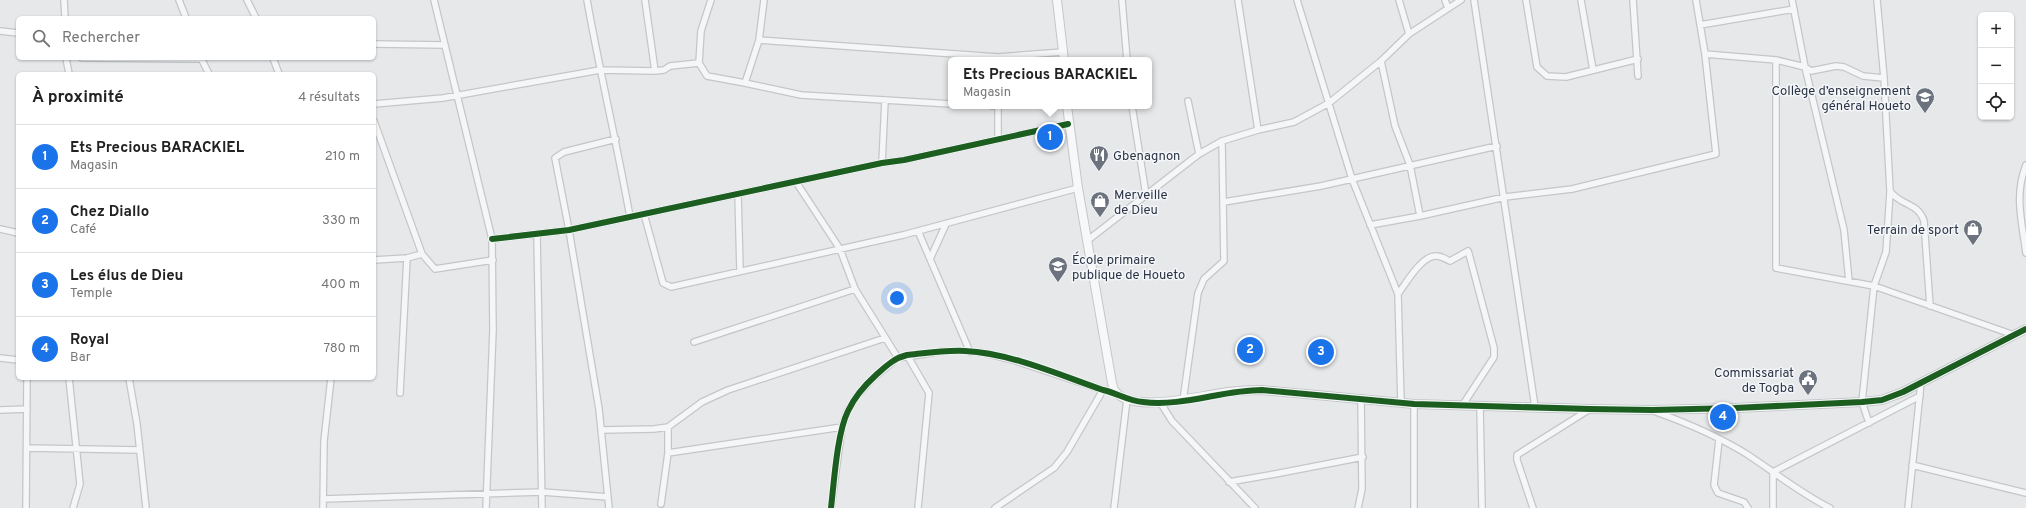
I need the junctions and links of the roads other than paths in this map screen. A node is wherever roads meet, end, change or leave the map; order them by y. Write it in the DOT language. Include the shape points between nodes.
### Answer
graph roads {
  1 [pos="64,0"];
  2 [pos="179,0"];
  3 [pos="247,0"];
  4 [pos="434,0"];
  5 [pos="586,0"];
  6 [pos="645,0"];
  7 [pos="711,0"];
  8 [pos="764,0"];
  9 [pos="1057,0"];
  10 [pos="1122,0"];
  11 [pos="1238,0"];
  12 [pos="1297,0"];
  13 [pos="1399,0"];
  14 [pos="1445,0"];
  15 [pos="1460,0"];
  16 [pos="1474,0"];
  17 [pos="1526,0"];
  18 [pos="1581,0"];
  19 [pos="1633,0"];
  20 [pos="1696,0"];
  21 [pos="1792,0"];
  22 [pos="1877,0"];
  23 [pos="1448,8"];
  24 [pos="1794,9"];
  25 [pos="65,16"];
  26 [pos="185,16"];
  27 [pos="255,16"];
  28 [pos="1700,25"];
  29 [pos="0,32"];
  30 [pos="16,33"];
  31 [pos="1409,34"];
  32 [pos="760,40"];
  33 [pos="376,44"];
  34 [pos="445,45"];
  35 [pos="1705,54"];
  36 [pos="1064,56"];
  37 [pos="985,57"];
  38 [pos="1031,57"];
  39 [pos="1127,57"];
  40 [pos="1638,58"];
  41 [pos="66,60"];
  42 [pos="202,60"];
  43 [pos="274,60"];
  44 [pos="1776,60"];
  45 [pos="1381,61"];
  46 [pos="699,63"];
  47 [pos="1806,67"];
  48 [pos="600,70"];
  49 [pos="1593,70"];
  50 [pos="655,71"];
  51 [pos="69,72"];
  52 [pos="208,72"];
  53 [pos="278,72"];
  54 [pos="1638,76"];
  55 [pos="1884,78"];
  56 [pos="745,83"];
  57 [pos="457,96"];
  58 [pos="884,100"];
  59 [pos="1188,101"];
  60 [pos="1329,103"];
  61 [pos="376,104"];
  62 [pos="948,104"];
  63 [pos="998,109"];
  64 [pos="1067,109"];
  65 [pos="1132,109"];
  66 [pos="1068,124"];
  67 [pos="376,127"];
  68 [pos="1258,130"];
  69 [pos="616,139"];
  70 [pos="998,139"];
  71 [pos="1222,141"];
  72 [pos="1497,146"];
  73 [pos="1199,154"];
  74 [pos="882,163"];
  75 [pos="1410,165"];
  76 [pos="2026,165"];
  77 [pos="1352,179"];
  78 [pos="796,182"];
  79 [pos="1078,188"];
  80 [pos="1890,191"];
  81 [pos="738,194"];
  82 [pos="1146,195"];
  83 [pos="1505,197"];
  84 [pos="1224,202"];
  85 [pos="644,214"];
  86 [pos="1420,216"];
  87 [pos="630,217"];
  88 [pos="2024,217"];
  89 [pos="946,224"];
  90 [pos="1370,225"];
  91 [pos="0,229"];
  92 [pos="569,230"];
  93 [pos="918,231"];
  94 [pos="16,233"];
  95 [pos="537,235"];
  96 [pos="492,239"];
  97 [pos="1088,240"];
  98 [pos="840,249"];
  99 [pos="2026,253"];
  100 [pos="422,254"];
  101 [pos="406,258"];
  102 [pos="930,259"];
  103 [pos="376,260"];
  104 [pos="492,260"];
  105 [pos="740,270"];
  106 [pos="1849,281"];
  107 [pos="1874,286"];
  108 [pos="855,289"];
  109 [pos="1398,294"];
  110 [pos="1930,306"];
  111 [pos="2026,330"];
  112 [pos="2015,335"];
  113 [pos="885,338"];
  114 [pos="694,342"];
  115 [pos="970,352"];
  116 [pos="907,355"];
  117 [pos="0,358"];
  118 [pos="898,358"];
  119 [pos="16,360"];
  120 [pos="27,380"];
  121 [pos="69,380"];
  122 [pos="129,380"];
  123 [pos="331,380"];
  124 [pos="1921,383"];
  125 [pos="1103,390"];
  126 [pos="1115,392"];
  127 [pos="400,393"];
  128 [pos="1920,396"];
  129 [pos="1361,398"];
  130 [pos="1127,399"];
  131 [pos="1183,400"];
  132 [pos="1160,402"];
  133 [pos="1401,402"];
  134 [pos="1862,402"];
  135 [pos="1414,404"];
  136 [pos="1462,406"];
  137 [pos="1480,407"];
  138 [pos="1534,407"];
  139 [pos="27,409"];
  140 [pos="1590,409"];
  141 [pos="0,410"];
  142 [pos="1652,410"];
  143 [pos="1869,423"];
  144 [pos="668,427"];
  145 [pos="842,428"];
  146 [pos="602,430"];
  147 [pos="1719,440"];
  148 [pos="27,448"];
  149 [pos="77,449"];
  150 [pos="139,450"];
  151 [pos="668,453"];
  152 [pos="1363,457"];
  153 [pos="1912,465"];
  154 [pos="1773,472"];
  155 [pos="1229,482"];
  156 [pos="543,492"];
  157 [pos="2026,493"];
  158 [pos="486,495"];
  159 [pos="608,497"];
  160 [pos="324,499"];
  161 [pos="661,504"];
  162 [pos="26,508"];
  163 [pos="73,508"];
  164 [pos="146,508"];
  165 [pos="322,508"];
  166 [pos="486,508"];
  167 [pos="542,508"];
  168 [pos="608,508"];
  169 [pos="831,508"];
  170 [pos="918,508"];
  171 [pos="995,508"];
  172 [pos="1114,508"];
  173 [pos="1255,508"];
  174 [pos="1358,508"];
  175 [pos="1414,508"];
  176 [pos="1482,508"];
  177 [pos="1533,508"];
  178 [pos="1748,508"];
  179 [pos="1773,508"];
  180 [pos="1830,508"];
  181 [pos="1908,508"];
  1 -- 25 [label="street"];
  2 -- 26 [label="street"];
  3 -- 27 [label="street"];
  4 -- 34 [label="street"];
  5 -- 48 [label="street"];
  6 -- 50 [label="street"];
  7 -- 46 [label="street" via="702,31"];
  8 -- 32 [label="street"];
  9 -- 36 [label="street"];
  10 -- 39 [label="street"];
  11 -- 68 [label="street"];
  12 -- 60 [label="street"];
  13 -- 31 [label="street"];
  14 -- 23 [label="street"];
  15 -- 23 [label="street"];
  16 -- 72 [label="street"];
  17 -- 49 [label="street" via="1537,67 1547,76 1566,77"];
  18 -- 49 [label="street"];
  19 -- 40 [label="street"];
  20 -- 28 [label="street"];
  21 -- 24 [label="street"];
  22 -- 55 [label="street"];
  23 -- 31 [label="street"];
  24 -- 28 [label="street"];
  24 -- 47 [label="street"];
  28 -- 35 [label="street"];
  29 -- 30 [label="street"];
  31 -- 45 [label="street"];
  32 -- 37 [label="street"];
  32 -- 56 [label="street"];
  33 -- 34 [label="street"];
  34 -- 57 [label="street"];
  35 -- 44 [label="street"];
  35 -- 83 [label="street" via="1716,154 1572,189"];
  36 -- 38 [label="street"];
  40 -- 49 [label="street"];
  40 -- 54 [label="street"];
  41 -- 51 [label="street"];
  42 -- 52 [label="street"];
  43 -- 53 [label="street"];
  44 -- 47 [label="street"];
  44 -- 106 [label="street" via="1776,268"];
  45 -- 60 [label="street"];
  45 -- 75 [label="street" via="1395,126"];
  46 -- 50 [label="street" via="670,66"];
  46 -- 56 [label="street" via="707,76"];
  47 -- 55 [label="street" via="1811,71 1844,67 1863,76"];
  47 -- 106 [label="street" via="1844,230"];
  48 -- 50 [label="street"];
  48 -- 57 [label="street"];
  48 -- 69 [label="street"];
  55 -- 80 [label="street"];
  56 -- 58 [label="street" via="801,95"];
  57 -- 61 [label="street"];
  57 -- 96 [label="street"];
  58 -- 62 [label="street"];
  58 -- 74 [label="street"];
  59 -- 73 [label="street"];
  60 -- 68 [label="street" via="1294,122"];
  60 -- 77 [label="street"];
  63 -- 70 [label="street"];
  64 -- 66 [label="street"];
  65 -- 82 [label="street"];
  66 -- 70 [label="street"];
  66 -- 79 [label="street"];
  67 -- 100 [label="street"];
  68 -- 71 [label="street"];
  69 -- 87 [label="street"];
  69 -- 92 [label="street" via="564,152 555,158"];
  70 -- 74 [label="street"];
  71 -- 73 [label="street"];
  71 -- 84 [label="street"];
  72 -- 75 [label="street"];
  72 -- 83 [label="street"];
  73 -- 82 [label="street"];
  74 -- 78 [label="street"];
  75 -- 77 [label="street"];
  75 -- 86 [label="street"];
  76 -- 88 [label="street" via="2020,180 2019,204"];
  77 -- 84 [label="street"];
  77 -- 90 [label="street"];
  78 -- 81 [label="street"];
  78 -- 98 [label="street"];
  79 -- 89 [label="street"];
  79 -- 97 [label="street"];
  80 -- 107 [label="street" via="1886,252"];
  80 -- 110 [label="street" via="1893,196 1922,214"];
  81 -- 85 [label="street"];
  81 -- 105 [label="street"];
  82 -- 97 [label="street"];
  83 -- 86 [label="street"];
  83 -- 138 [label="street"];
  84 -- 131 [label="street" via="1224,261 1204,279 1198,293"];
  85 -- 87 [label="street"];
  85 -- 105 [label="street" via="663,283 667,287"];
  86 -- 90 [label="street"];
  87 -- 92 [label="street"];
  88 -- 99 [label="street"];
  89 -- 93 [label="street"];
  89 -- 102 [label="street"];
  90 -- 109 [label="street"];
  91 -- 94 [label="street"];
  92 -- 95 [label="street"];
  92 -- 146 [label="street"];
  93 -- 98 [label="street"];
  93 -- 102 [label="street"];
  95 -- 96 [label="street"];
  95 -- 156 [label="street"];
  96 -- 104 [label="street"];
  97 -- 126 [label="street"];
  98 -- 105 [label="street"];
  98 -- 108 [label="street"];
  100 -- 101 [label="street"];
  100 -- 104 [label="street" via="435,269"];
  101 -- 103 [label="street"];
  101 -- 127 [label="street"];
  102 -- 115 [label="street"];
  104 -- 158 [label="street" via="493,330"];
  106 -- 107 [label="street"];
  107 -- 110 [label="street"];
  107 -- 134 [label="street"];
  108 -- 113 [label="street"];
  108 -- 114 [label="street"];
  109 -- 133 [label="street"];
  109 -- 136 [label="street" via="1428,258 1438,256 1450,261 1468,251 1494,348 1494,357"];
  110 -- 112 [label="street"];
  111 -- 112 [label="street"];
  112 -- 124 [label="street"];
  113 -- 118 [label="street"];
  113 -- 144 [label="street" via="728,390 702,402"];
  115 -- 116 [label="street" via="945,351"];
  115 -- 125 [label="street" via="1013,360"];
  116 -- 118 [label="street"];
  116 -- 170 [label="street" via="929,393"];
  117 -- 119 [label="street"];
  118 -- 145 [label="street" via="872,379 856,397 847,412"];
  120 -- 139 [label="street"];
  121 -- 149 [label="street"];
  122 -- 150 [label="street"];
  123 -- 160 [label="street" via="324,441"];
  124 -- 128 [label="street"];
  124 -- 134 [label="street" via="1893,397"];
  125 -- 126 [label="street"];
  125 -- 171 [label="street" via="1067,452 1054,468"];
  126 -- 130 [label="street"];
  128 -- 143 [label="street"];
  128 -- 153 [label="street"];
  129 -- 131 [label="street" via="1244,390"];
  129 -- 133 [label="street"];
  129 -- 152 [label="street"];
  130 -- 132 [label="street"];
  130 -- 172 [label="street"];
  131 -- 132 [label="street"];
  132 -- 155 [label="street" via="1172,421"];
  133 -- 135 [label="street"];
  134 -- 142 [label="street"];
  134 -- 143 [label="street"];
  135 -- 136 [label="street"];
  135 -- 175 [label="street"];
  136 -- 137 [label="street"];
  137 -- 138 [label="street"];
  137 -- 176 [label="street"];
  138 -- 140 [label="street"];
  139 -- 141 [label="street"];
  139 -- 148 [label="street"];
  140 -- 142 [label="street"];
  140 -- 177 [label="street" via="1517,455"];
  142 -- 147 [label="street" via="1690,424"];
  143 -- 154 [label="street"];
  144 -- 146 [label="street"];
  144 -- 151 [label="street"];
  145 -- 151 [label="street"];
  145 -- 169 [label="street"];
  146 -- 159 [label="street"];
  147 -- 154 [label="street"];
  147 -- 178 [label="street" via="1715,489 1718,493 1744,502"];
  148 -- 149 [label="street"];
  148 -- 162 [label="street"];
  149 -- 150 [label="street"];
  149 -- 163 [label="street" via="80,484"];
  150 -- 164 [label="street"];
  151 -- 161 [label="street"];
  152 -- 155 [label="street"];
  152 -- 174 [label="street" via="1362,489"];
  153 -- 157 [label="street"];
  153 -- 181 [label="street"];
  154 -- 179 [label="street"];
  154 -- 180 [label="street"];
  155 -- 173 [label="street"];
  156 -- 158 [label="street"];
  156 -- 159 [label="street"];
  156 -- 167 [label="street"];
  158 -- 160 [label="street"];
  158 -- 166 [label="street"];
  159 -- 168 [label="street"];
  160 -- 165 [label="street"];
}
